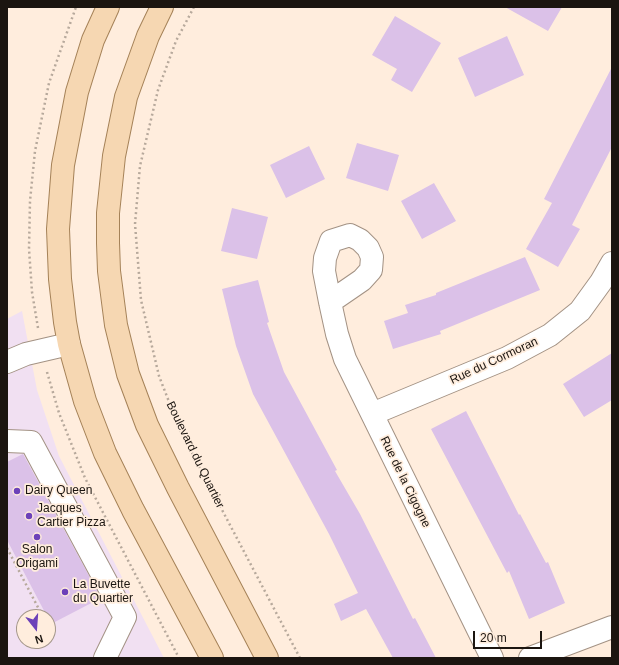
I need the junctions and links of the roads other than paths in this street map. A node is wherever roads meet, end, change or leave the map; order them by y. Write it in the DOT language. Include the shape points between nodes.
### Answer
graph roads {
  1 [pos="108,7"];
  2 [pos="162,7"];
  3 [pos="612,263"];
  4 [pos="330,302"];
  5 [pos="69,344"];
  6 [pos="7,362"];
  7 [pos="372,414"];
  8 [pos="7,441"];
  9 [pos="612,627"];
  10 [pos="105,658"];
  11 [pos="212,658"];
  12 [pos="267,658"];
  13 [pos="492,658"];
  14 [pos="530,658"];
  1 -- 5 [label="main road" via="93,40 76,92 60,184 60,279"];
  2 -- 12 [label="main road" via="126,97 114,156 108,213 108,243 116,325 128,374 147,425"];
  3 -- 7 [label="street, Rue du Cormoran" via="602,282 580,310 550,335 507,358"];
  4 -- 7 [label="street, Rue de la Cigogne" via="345,358"];
  5 -- 6 [label="street" via="26,354"];
  5 -- 11 [label="main road" via="84,400 106,452 133,510"];
  7 -- 13 [label="street, Rue de la Cigogne"];
  8 -- 10 [label="street" via="31,442 125,617"];
  9 -- 14 [label="street"];
}
